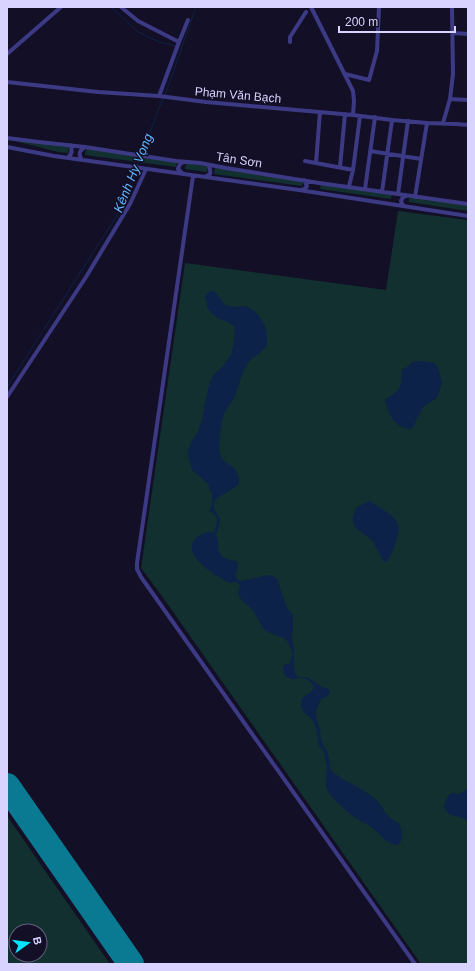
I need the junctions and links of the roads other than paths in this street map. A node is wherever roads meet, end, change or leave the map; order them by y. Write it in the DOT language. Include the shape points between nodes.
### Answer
graph roads {
  1 [pos="61,7"];
  2 [pos="120,7"];
  3 [pos="311,7"];
  4 [pos="379,7"];
  5 [pos="452,7"];
  6 [pos="306,12"];
  7 [pos="188,20"];
  8 [pos="453,33"];
  9 [pos="468,34"];
  10 [pos="290,42"];
  11 [pos="178,44"];
  12 [pos="7,54"];
  13 [pos="345,74"];
  14 [pos="7,82"];
  15 [pos="159,96"];
  16 [pos="450,99"];
  17 [pos="468,100"];
  18 [pos="320,112"];
  19 [pos="344,114"];
  20 [pos="353,115"];
  21 [pos="360,116"];
  22 [pos="375,117"];
  23 [pos="392,120"];
  24 [pos="408,121"];
  25 [pos="427,123"];
  26 [pos="443,123"];
  27 [pos="468,125"];
  28 [pos="7,138"];
  29 [pos="70,145"];
  30 [pos="7,146"];
  31 [pos="85,147"];
  32 [pos="370,151"];
  33 [pos="387,154"];
  34 [pos="403,156"];
  35 [pos="68,158"];
  36 [pos="421,159"];
  37 [pos="82,160"];
  38 [pos="305,161"];
  39 [pos="184,162"];
  40 [pos="316,163"];
  41 [pos="208,165"];
  42 [pos="340,167"];
  43 [pos="145,169"];
  44 [pos="352,170"];
  45 [pos="184,174"];
  46 [pos="193,176"];
  47 [pos="204,177"];
  48 [pos="304,180"];
  49 [pos="319,183"];
  50 [pos="349,186"];
  51 [pos="365,189"];
  52 [pos="299,190"];
  53 [pos="382,192"];
  54 [pos="317,193"];
  55 [pos="391,194"];
  56 [pos="398,194"];
  57 [pos="406,196"];
  58 [pos="416,196"];
  59 [pos="390,204"];
  60 [pos="468,204"];
  61 [pos="404,206"];
  62 [pos="468,216"];
  63 [pos="7,397"];
  64 [pos="415,964"];
  1 -- 12 [label="street"];
  2 -- 11 [label="street" via="133,18"];
  3 -- 13 [label="street"];
  4 -- 13 [label="street" via="376,51 369,80"];
  5 -- 8 [label="street"];
  6 -- 10 [label="street" via="290,37"];
  7 -- 11 [label="street"];
  8 -- 9 [label="street"];
  8 -- 16 [label="street"];
  11 -- 15 [label="street"];
  13 -- 20 [label="street" via="354,101"];
  14 -- 15 [label="street, Phạm Văn Bạch"];
  15 -- 18 [label="street, Phạm Văn Bạch"];
  16 -- 17 [label="street"];
  16 -- 26 [label="street"];
  18 -- 19 [label="street, Phạm Văn Bạch"];
  18 -- 40 [label="street"];
  19 -- 20 [label="street, Phạm Văn Bạch"];
  19 -- 42 [label="street"];
  20 -- 21 [label="street, Phạm Văn Bạch"];
  21 -- 22 [label="street, Phạm Văn Bạch"];
  21 -- 44 [label="street"];
  22 -- 23 [label="street, Phạm Văn Bạch"];
  22 -- 32 [label="street"];
  23 -- 24 [label="street, Phạm Văn Bạch"];
  23 -- 33 [label="street"];
  24 -- 25 [label="street, Phạm Văn Bạch"];
  24 -- 34 [label="street"];
  25 -- 26 [label="street, Phạm Văn Bạch"];
  25 -- 36 [label="street"];
  26 -- 27 [label="street, Phạm Văn Bạch"];
  28 -- 29 [label="street, Tân Sơn"];
  29 -- 31 [label="street, Tân Sơn"];
  29 -- 35 [label="street" via="72,152"];
  30 -- 35 [label="street"];
  31 -- 37 [label="street" via="79,153"];
  31 -- 39 [label="street, Tân Sơn"];
  32 -- 33 [label="street"];
  32 -- 51 [label="street"];
  33 -- 34 [label="street"];
  33 -- 53 [label="street"];
  34 -- 36 [label="street"];
  34 -- 56 [label="street"];
  35 -- 37 [label="street"];
  36 -- 58 [label="street"];
  37 -- 43 [label="street, Tân Sơn"];
  38 -- 40 [label="street"];
  39 -- 41 [label="street, Tân Sơn"];
  39 -- 45 [label="street" via="178,166"];
  40 -- 42 [label="street"];
  41 -- 47 [label="street" via="210,174"];
  41 -- 48 [label="street, Tân Sơn"];
  42 -- 44 [label="street"];
  43 -- 45 [label="street, Tân Sơn"];
  43 -- 63 [label="street" via="130,204 86,277"];
  44 -- 50 [label="street"];
  45 -- 46 [label="street, Tân Sơn"];
  46 -- 47 [label="street, Tân Sơn"];
  46 -- 64 [label="street" via="137,569"];
  47 -- 52 [label="street, Tân Sơn"];
  48 -- 49 [label="street, Tân Sơn"];
  48 -- 52 [label="street" via="307,186 304,190"];
  49 -- 50 [label="street, Tân Sơn"];
  49 -- 54 [label="street" via="314,186"];
  50 -- 51 [label="street, Tân Sơn"];
  51 -- 53 [label="street, Tân Sơn"];
  52 -- 54 [label="street, Tân Sơn"];
  53 -- 55 [label="street, Tân Sơn"];
  54 -- 59 [label="street, Tân Sơn"];
  55 -- 56 [label="street, Tân Sơn"];
  55 -- 59 [label="street" via="394,199"];
  56 -- 57 [label="street, Tân Sơn"];
  57 -- 58 [label="street, Tân Sơn"];
  57 -- 61 [label="street" via="401,201"];
  58 -- 60 [label="street, Tân Sơn"];
  59 -- 61 [label="street, Tân Sơn"];
  61 -- 62 [label="street, Tân Sơn"];
}
